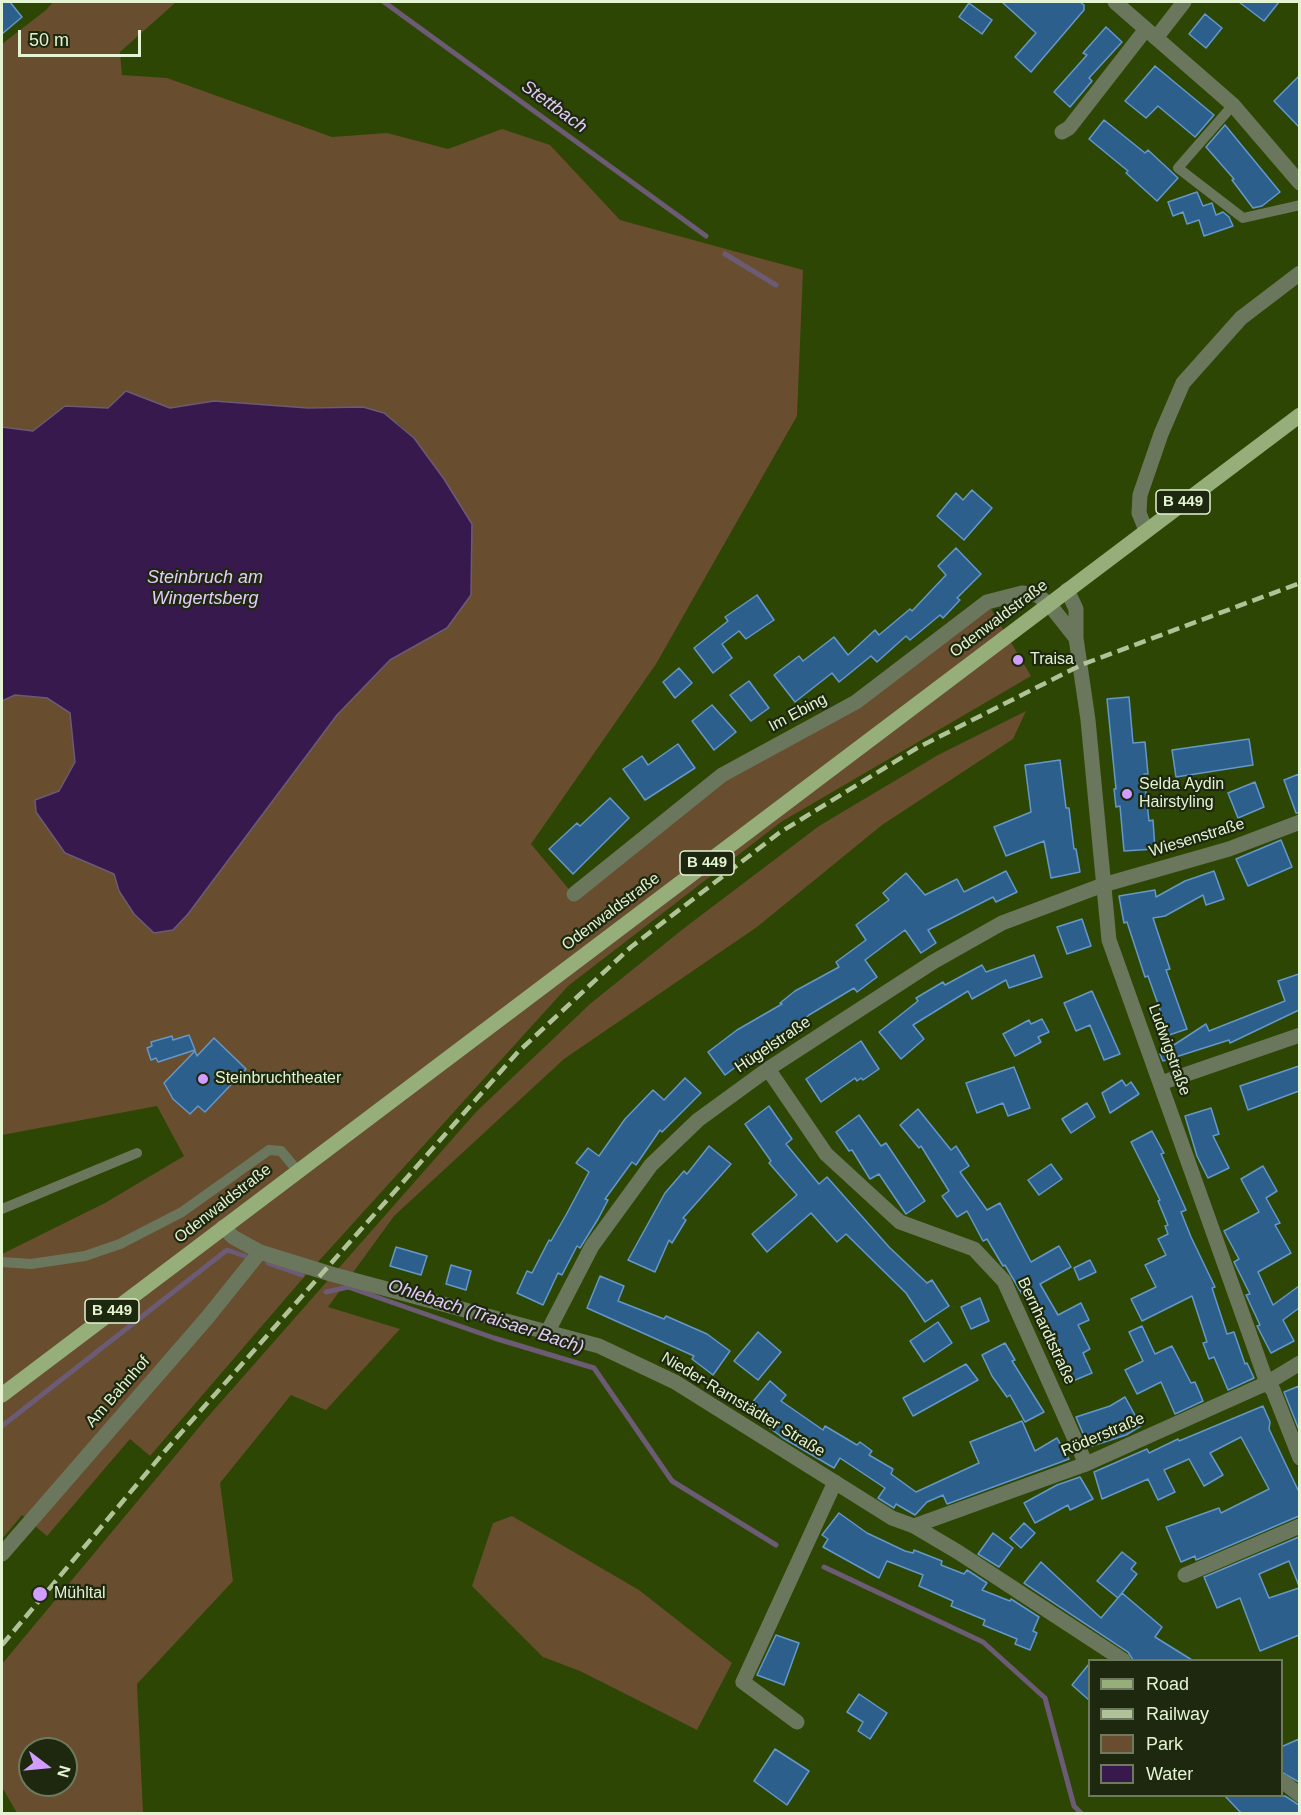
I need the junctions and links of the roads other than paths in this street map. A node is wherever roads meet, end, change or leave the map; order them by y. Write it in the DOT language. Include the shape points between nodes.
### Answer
graph roads {
  1 [pos="1115,2"];
  2 [pos="1184,2"];
  3 [pos="1151,34"];
  4 [pos="1233,105"];
  5 [pos="1062,132"];
  6 [pos="1299,183"];
  7 [pos="1299,205"];
  8 [pos="1299,273"];
  9 [pos="1299,415"];
  10 [pos="1146,530"];
  11 [pos="1067,591"];
  12 [pos="1049,604"];
  13 [pos="1076,638"];
  14 [pos="1299,822"];
  15 [pos="1103,885"];
  16 [pos="574,894"];
  17 [pos="1299,1035"];
  18 [pos="768,1069"];
  19 [pos="1161,1083"];
  20 [pos="137,1153"];
  21 [pos="297,1170"];
  22 [pos="2,1209"];
  23 [pos="223,1227"];
  24 [pos="260,1252"];
  25 [pos="2,1262"];
  26 [pos="548,1332"];
  27 [pos="1299,1363"];
  28 [pos="1267,1383"];
  29 [pos="2,1395"];
  30 [pos="1299,1458"];
  31 [pos="1086,1464"];
  32 [pos="835,1482"];
  33 [pos="914,1526"];
  34 [pos="1299,1526"];
  35 [pos="2,1554"];
  36 [pos="1185,1575"];
  37 [pos="1121,1659"];
  38 [pos="796,1722"];
  39 [pos="1283,1783"];
  40 [pos="1299,1795"];
  1 -- 3 [label="street"];
  2 -- 3 [label="street"];
  3 -- 4 [label="street"];
  3 -- 5 [label="street"];
  4 -- 6 [label="street"];
  4 -- 7 [label="lane" via="1178,168 1244,218"];
  8 -- 10 [label="street" via="1241,318 1183,383 1140,495 1139,513"];
  9 -- 10 [label="main road, Odenwaldstraße / B 449"];
  10 -- 11 [label="main road, Odenwaldstraße / B 449"];
  11 -- 12 [label="main road, Odenwaldstraße / B 449"];
  11 -- 13 [label="street, Ludwigstraße" via="1076,609"];
  12 -- 13 [label="street"];
  12 -- 16 [label="street, Im Ebing" via="1040,596 1025,593 987,602 856,702 722,775"];
  12 -- 21 [label="main road, Odenwaldstraße / B 449"];
  13 -- 15 [label="street, Ludwigstraße"];
  14 -- 15 [label="street, Wiesenstraße" via="1229,849"];
  15 -- 18 [label="street, Hügelstraße" via="993,929 933,962"];
  15 -- 19 [label="street, Ludwigstraße" via="1109,940"];
  17 -- 19 [label="street"];
  18 -- 26 [label="street, Hügelstraße" via="698,1120 651,1165 592,1246"];
  18 -- 31 [label="street, Bernhardtstraße" via="826,1154 900,1222 974,1249 1004,1281"];
  19 -- 28 [label="street, Ludwigstraße"];
  20 -- 22 [label="lane"];
  21 -- 23 [label="main road, Odenwaldstraße / B 449"];
  21 -- 25 [label="lane" via="281,1151 269,1150 182,1212 120,1244 86,1256 31,1264"];
  23 -- 24 [label="street, Nieder-Ramstädter Straße" via="233,1238"];
  23 -- 29 [label="main road, Odenwaldstraße / B 449"];
  24 -- 26 [label="street, Nieder-Ramstädter Straße" via="361,1284"];
  24 -- 35 [label="street, Am Bahnhof"];
  26 -- 32 [label="street, Nieder-Ramstädter Straße" via="599,1346 675,1382"];
  27 -- 28 [label="street, Röderstraße"];
  28 -- 30 [label="street, Ludwigstraße"];
  28 -- 31 [label="street, Röderstraße"];
  31 -- 33 [label="street, Röderstraße"];
  32 -- 33 [label="street, Nieder-Ramstädter Straße" via="892,1518"];
  32 -- 38 [label="street" via="743,1682"];
  33 -- 37 [label="street, Nieder-Ramstädter Straße"];
  34 -- 36 [label="street"];
  39 -- 40 [label="street"];
}
